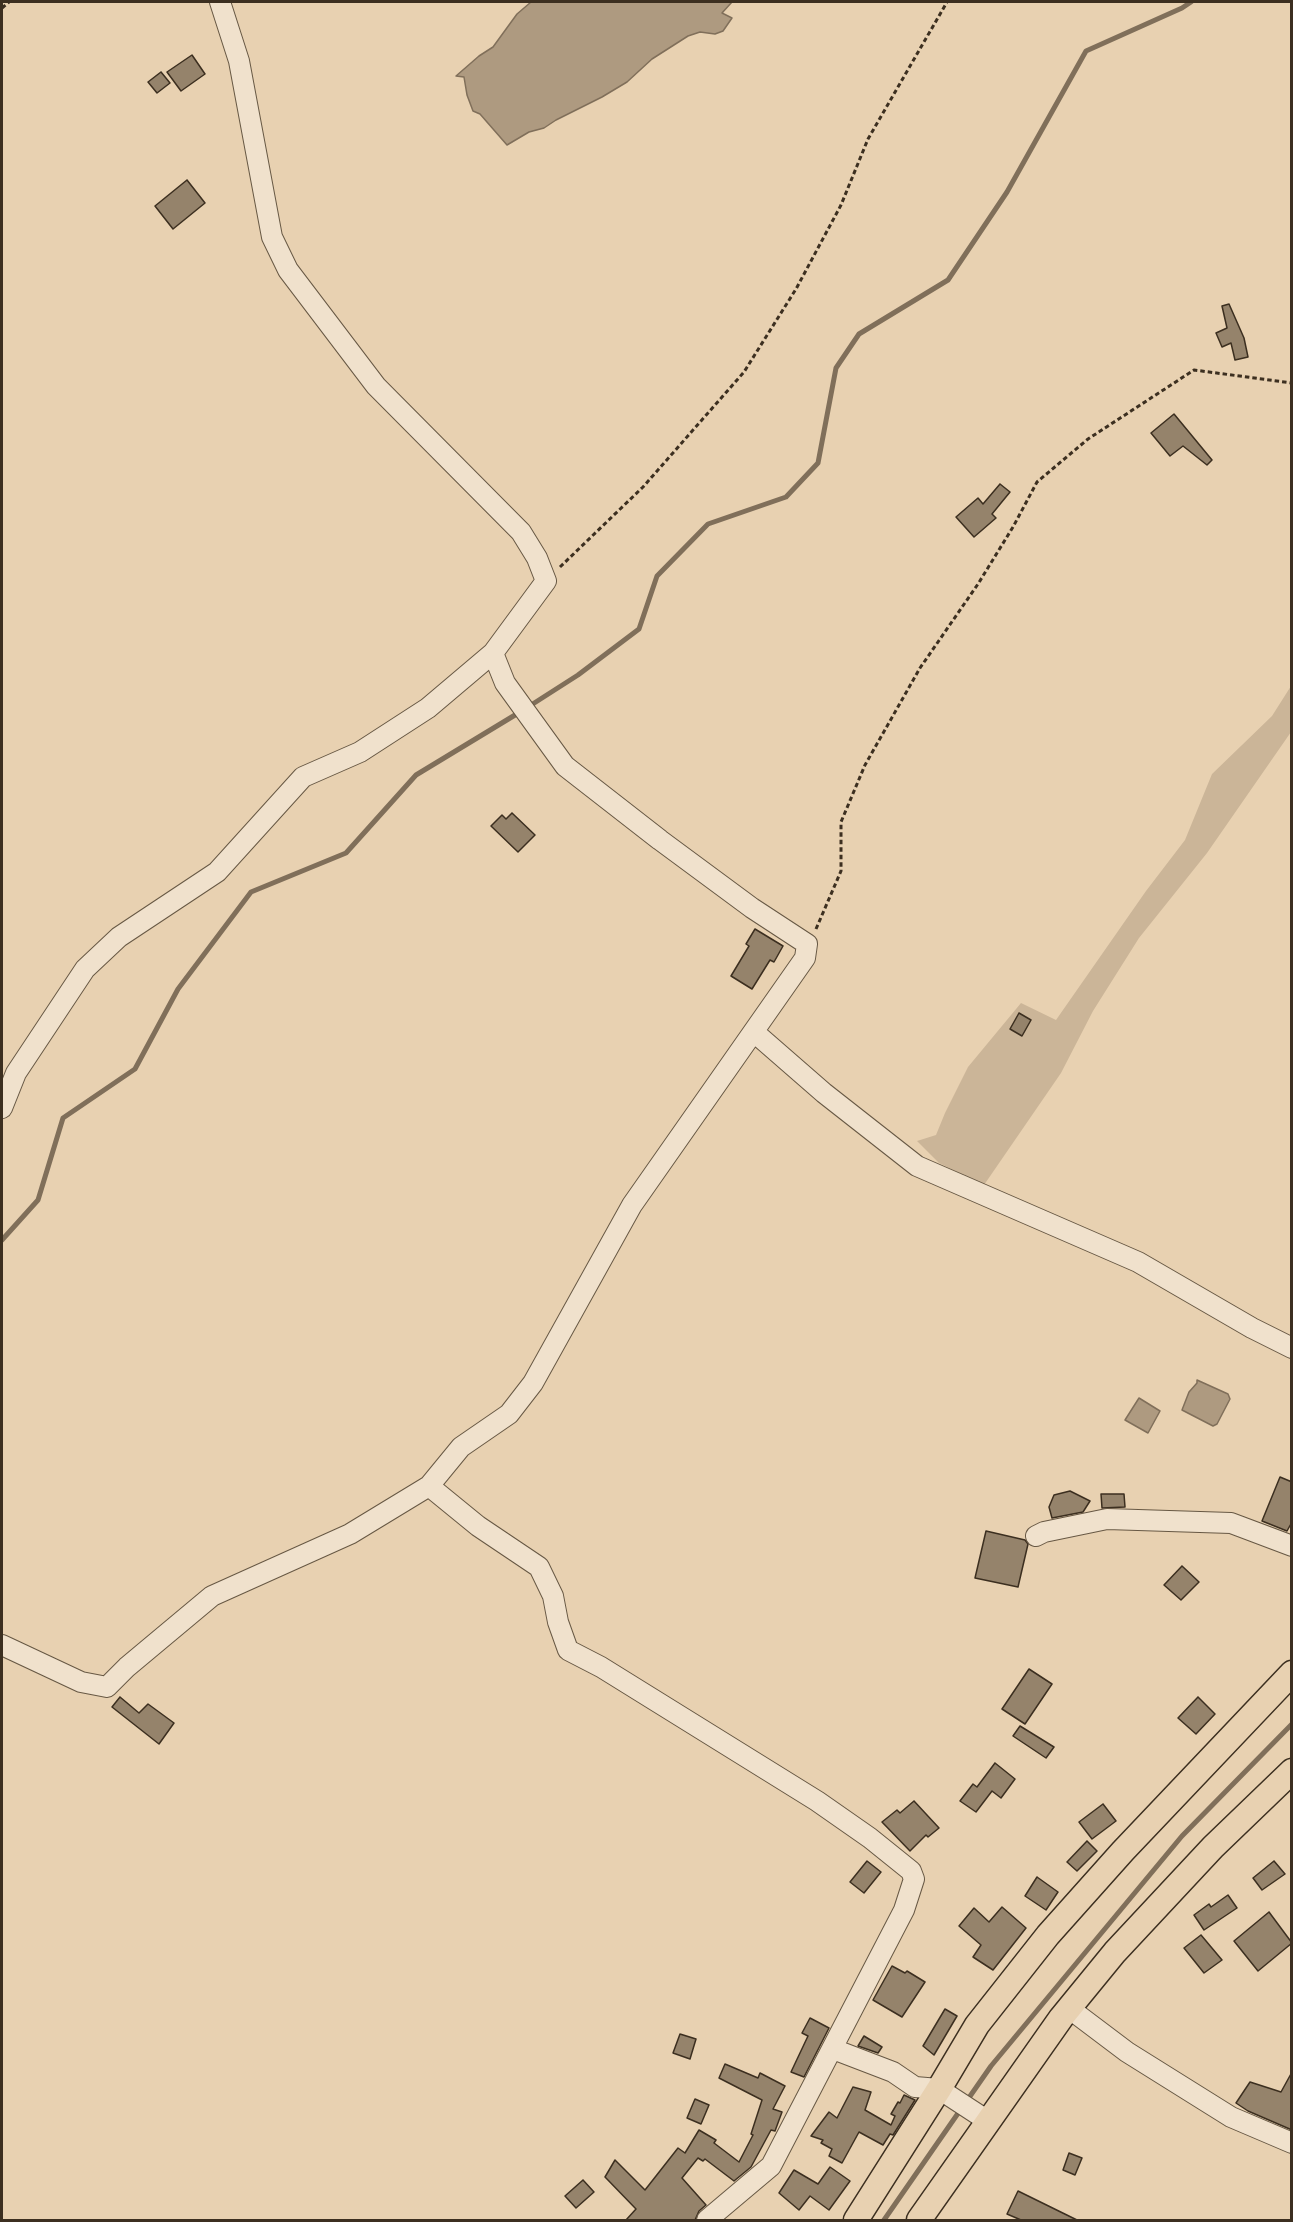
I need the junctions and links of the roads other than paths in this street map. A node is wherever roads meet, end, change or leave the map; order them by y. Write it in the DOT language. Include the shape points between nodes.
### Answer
graph roads {
  1 [pos="220,2"];
  2 [pos="493,653"];
  3 [pos="754,1032"];
  4 [pos="2,1108"];
  5 [pos="1292,1348"];
  6 [pos="429,1486"];
  7 [pos="1036,1536"];
  8 [pos="1292,1546"];
  9 [pos="2,1645"];
  10 [pos="1292,1673"];
  11 [pos="1292,1771"];
  12 [pos="1070,2009"];
  13 [pos="833,2049"];
  14 [pos="939,2089"];
  15 [pos="988,2121"];
  16 [pos="1292,2143"];
  17 [pos="707,2220"];
  18 [pos="856,2220"];
  19 [pos="919,2220"];
  1 -- 2 [label="street" via="239,61 272,237 288,270 376,386 521,532 537,558 546,580"];
  2 -- 3 [label="street" via="505,683 565,766 752,908 807,944 805,958"];
  2 -- 4 [label="street" via="428,708 360,753 303,777 217,872 119,937 85,969 16,1073"];
  3 -- 5 [label="street" via="917,1166 1138,1262"];
  3 -- 6 [label="street" via="632,1205 533,1383 509,1414 461,1447"];
  6 -- 9 [label="street" via="350,1534 212,1596 107,1688 81,1682"];
  6 -- 13 [label="street" via="478,1526 539,1567 553,1596 568,1650 817,1801 911,1871 914,1879 904,1910"];
  7 -- 8 [label="street" via="1107,1519 1220,1522"];
  10 -- 14 [label="main road" via="1048,1935 977,2025"];
  11 -- 12 [label="main road" via="1155,1909"];
  12 -- 15 [label="main road"];
  12 -- 16 [label="street" via="1128,2052 1232,2117"];
  13 -- 14 [label="street" via="893,2072 915,2087"];
  13 -- 17 [label="street" via="771,2166"];
  14 -- 15 [label="street"];
  14 -- 18 [label="main road"];
  15 -- 19 [label="main road"];
}
